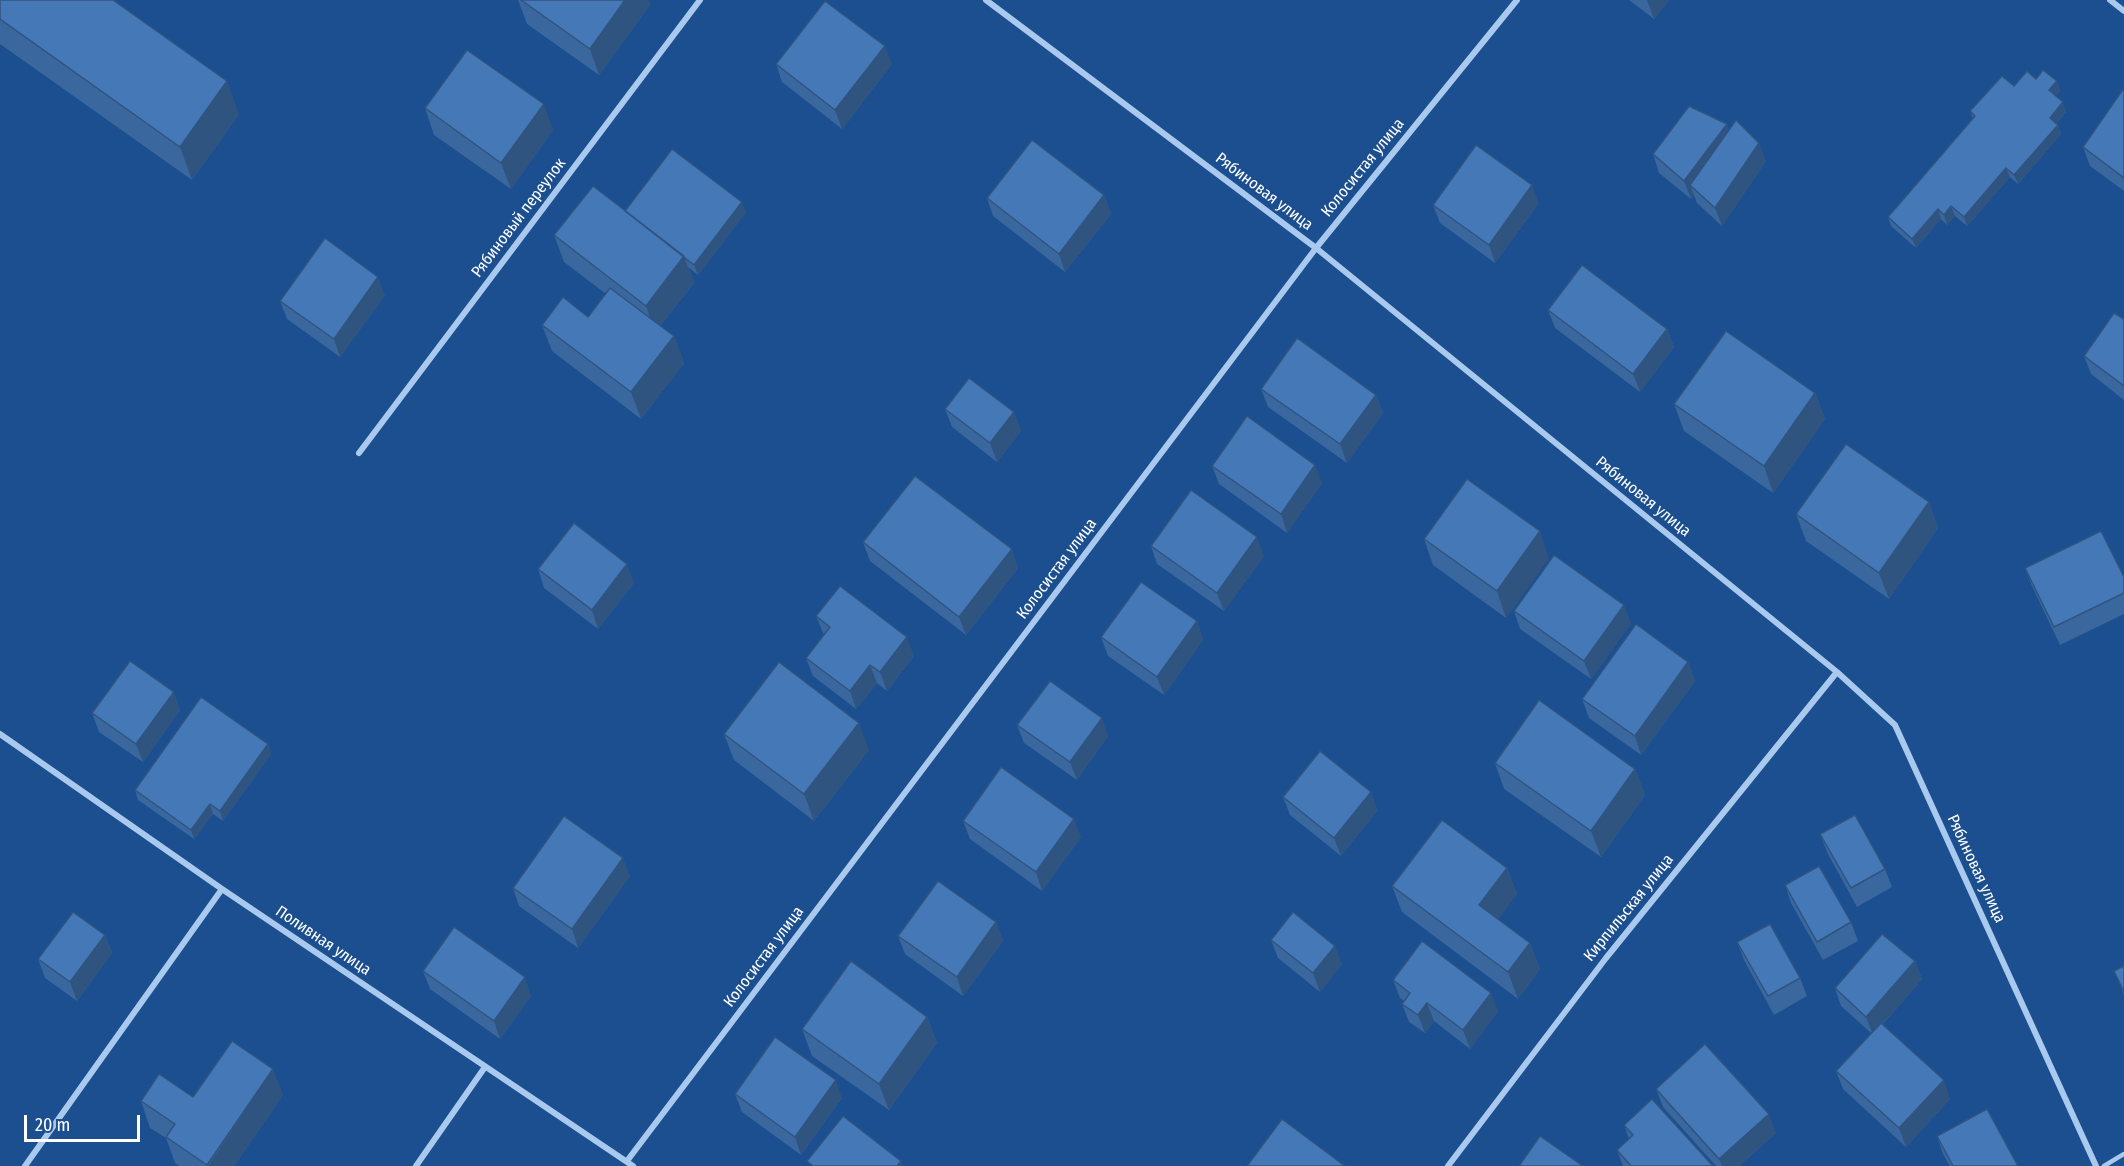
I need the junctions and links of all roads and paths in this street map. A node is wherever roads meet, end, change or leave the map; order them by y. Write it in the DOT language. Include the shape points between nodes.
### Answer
graph roads {
  1 [pos="700,0"];
  2 [pos="986,0"];
  3 [pos="1517,0"];
  4 [pos="2110,0"];
  5 [pos="2124,11"];
  6 [pos="1316,248"];
  7 [pos="359,453"];
  8 [pos="1837,672"];
  9 [pos="0,734"];
  10 [pos="222,889"];
  11 [pos="484,1067"];
  12 [pos="2124,1154"];
  13 [pos="630,1164"];
  14 [pos="26,1166"];
  15 [pos="416,1166"];
  16 [pos="1448,1166"];
  17 [pos="2096,1166"];
  18 [pos="2104,1166"];
  1 -- 7 [label="street, Рябиновый переулок"];
  2 -- 6 [label="street, Рябиновая улица"];
  3 -- 6 [label="street, Колосистая улица"];
  4 -- 5 [label="street"];
  6 -- 8 [label="street, Рябиновая улица"];
  6 -- 13 [label="street, Колосистая улица"];
  8 -- 16 [label="street, Кирпильская улица" via="1606,958"];
  8 -- 17 [label="street, Рябиновая улица" via="1895,725"];
  9 -- 10 [label="street, Поливная улица"];
  10 -- 11 [label="street, Поливная улица"];
  10 -- 14 [label="street"];
  11 -- 13 [label="street, Поливная улица"];
  11 -- 15 [label="street"];
  12 -- 18 [label="lane"];
}
